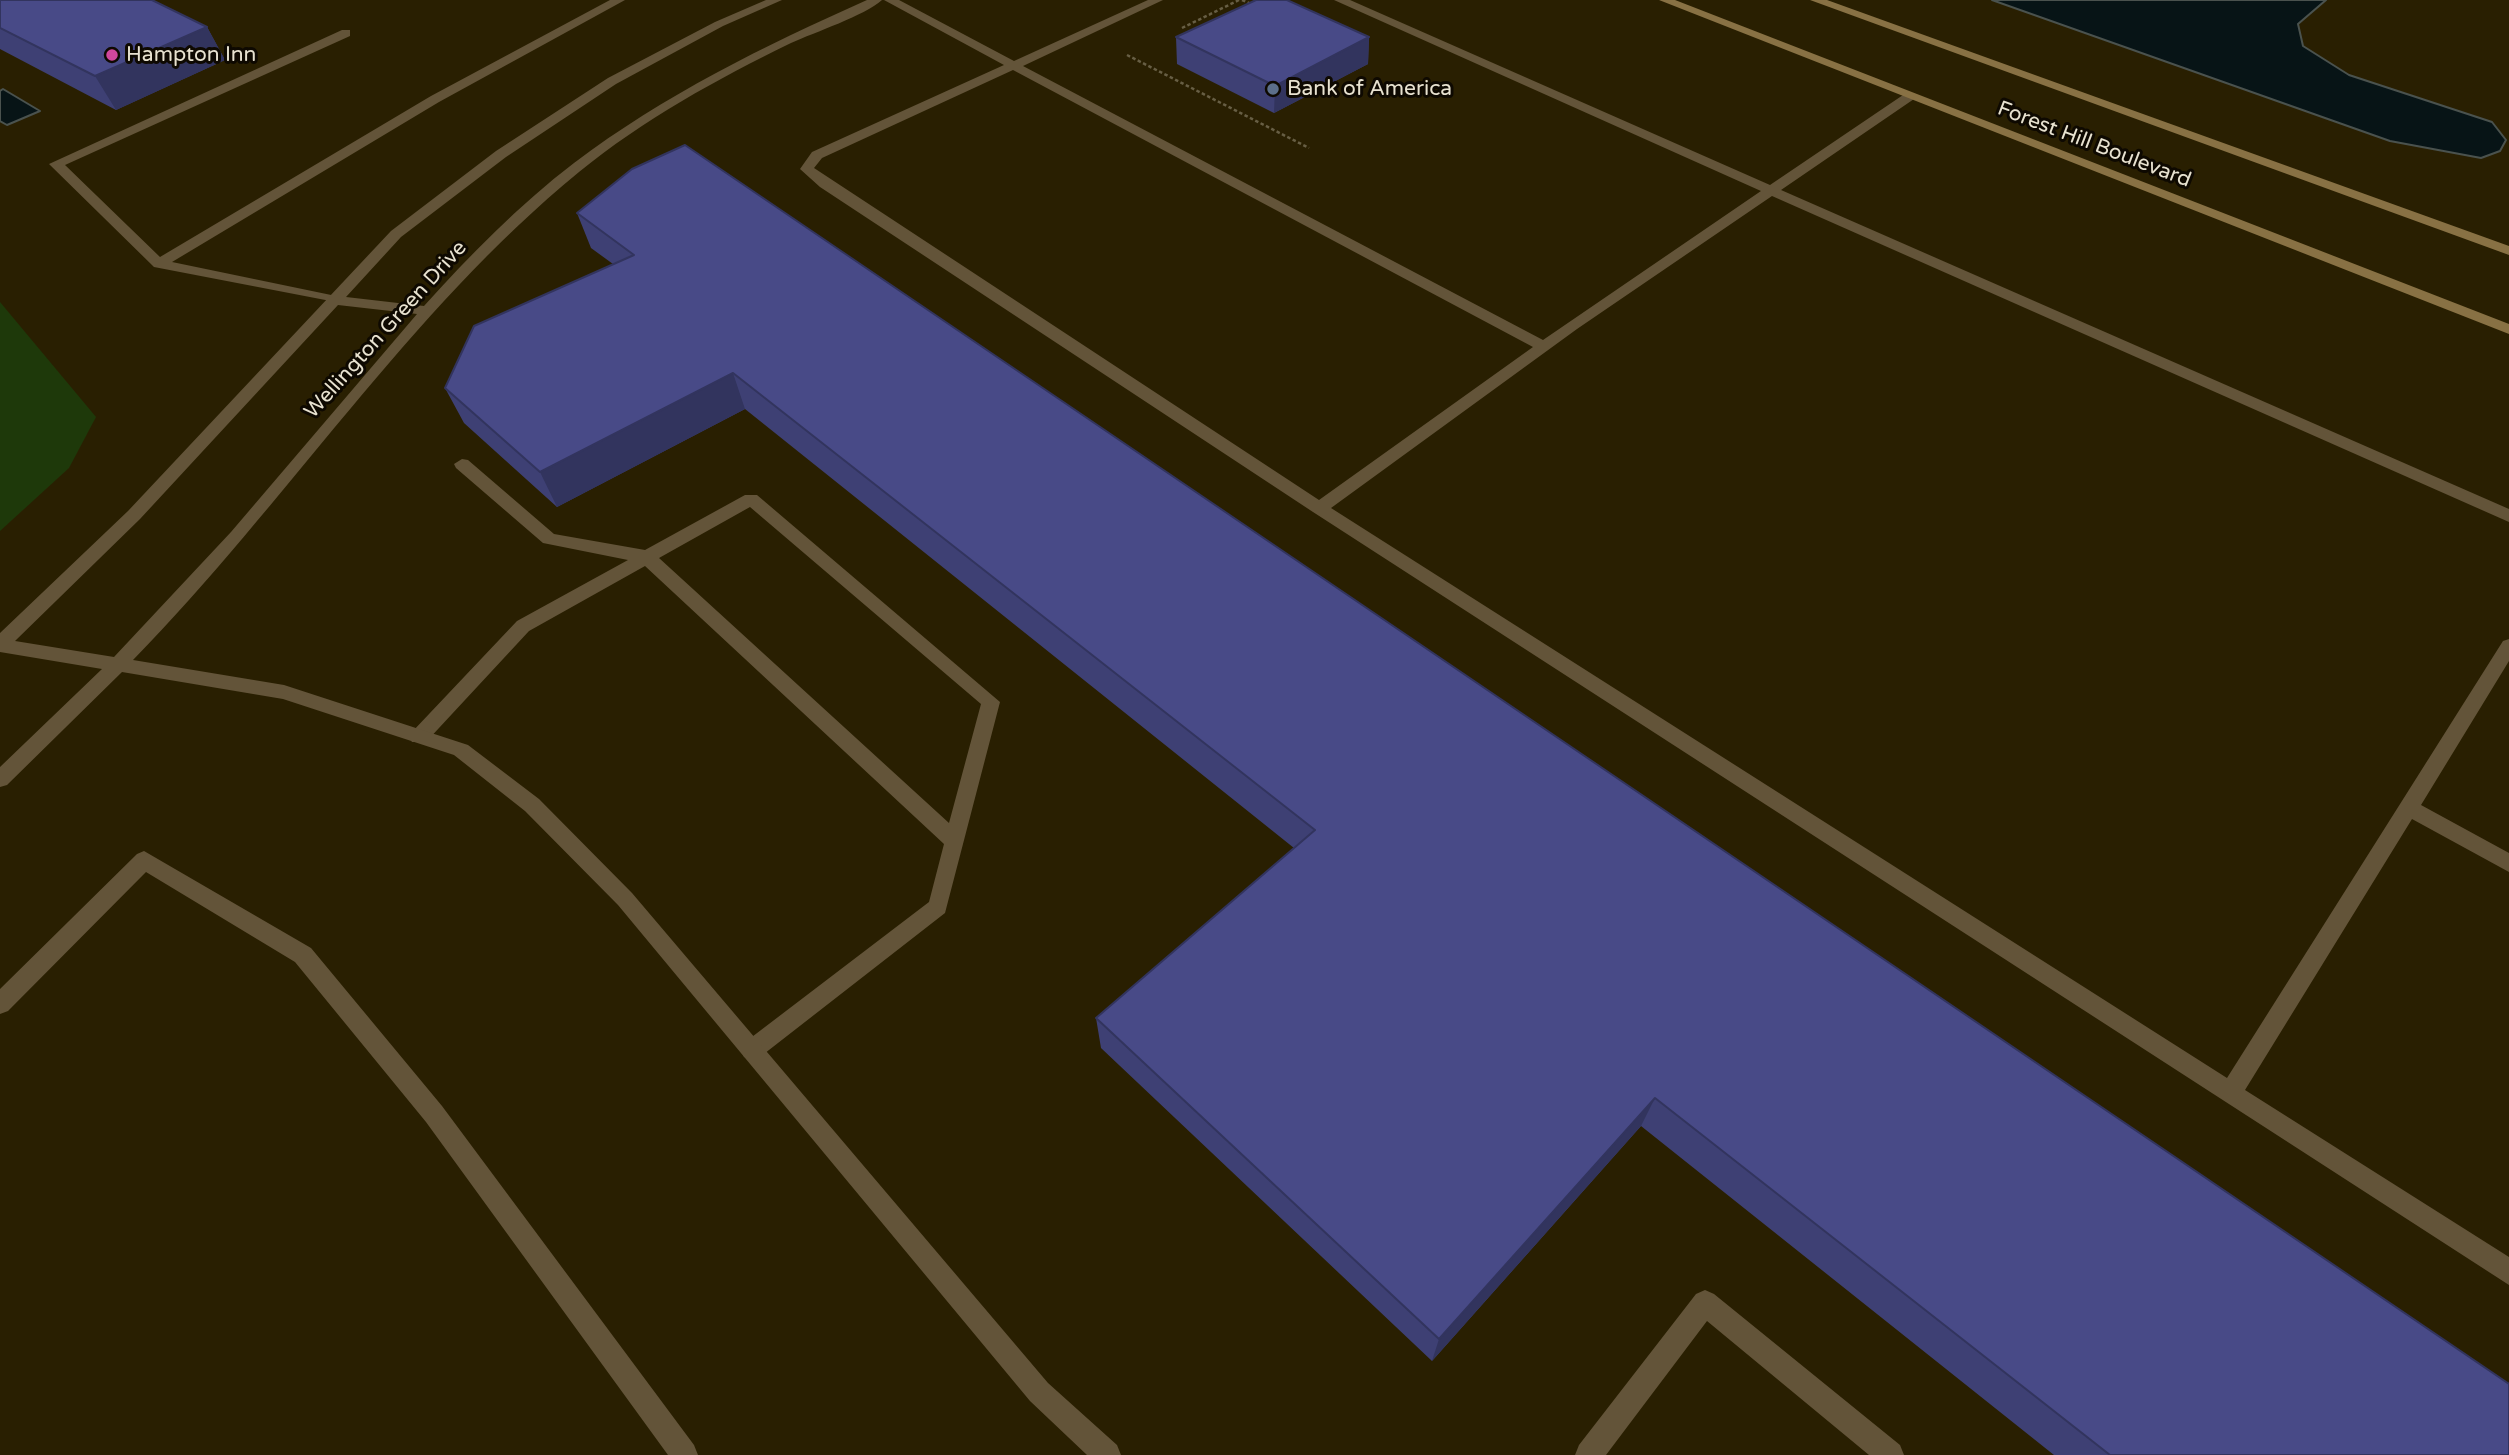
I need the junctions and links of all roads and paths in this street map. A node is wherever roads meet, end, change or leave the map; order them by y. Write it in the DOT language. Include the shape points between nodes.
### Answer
graph roads {
  1 [pos="619,0"];
  2 [pos="776,0"];
  3 [pos="876,0"];
  4 [pos="890,0"];
  5 [pos="1157,0"];
  6 [pos="1240,0"];
  7 [pos="1340,0"];
  8 [pos="1665,0"];
  9 [pos="1816,0"];
  10 [pos="1265,10"];
  11 [pos="1177,31"];
  12 [pos="346,33"];
  13 [pos="1139,49"];
  14 [pos="1015,65"];
  15 [pos="1910,96"];
  16 [pos="1309,149"];
  17 [pos="1768,191"];
  18 [pos="2509,251"];
  19 [pos="159,264"];
  20 [pos="336,300"];
  21 [pos="427,311"];
  22 [pos="2509,328"];
  23 [pos="1544,346"];
  24 [pos="462,464"];
  25 [pos="1319,508"];
  26 [pos="2509,516"];
  27 [pos="647,557"];
  28 [pos="0,645"];
  29 [pos="2509,646"];
  30 [pos="117,663"];
  31 [pos="419,737"];
  32 [pos="0,779"];
  33 [pos="2409,808"];
  34 [pos="955,841"];
  35 [pos="2509,863"];
  36 [pos="0,1004"];
  37 [pos="752,1050"];
  38 [pos="2230,1094"];
  39 [pos="2509,1272"];
  40 [pos="684,1455"];
  41 [pos="1107,1455"];
  42 [pos="1589,1455"];
  43 [pos="1890,1455"];
  1 -- 19 [label="street" via="435,99"];
  2 -- 20 [label="street, Wellington Green Drive" via="719,24 612,81 501,155 396,234"];
  3 -- 21 [label="street, Wellington Green Drive" via="777,45 698,88 599,151 540,198"];
  4 -- 14 [label="street"];
  5 -- 14 [label="street"];
  6 -- 10 [label="path"];
  6 -- 11 [label="path"];
  7 -- 17 [label="street"];
  8 -- 15 [label="main road, Forest Hill Boulevard"];
  9 -- 18 [label="main road, Forest Hill Boulevard"];
  12 -- 19 [label="street" via="56,164"];
  13 -- 16 [label="path" via="1127,55"];
  14 -- 23 [label="street"];
  14 -- 25 [label="street" via="817,155 807,169"];
  15 -- 17 [label="street"];
  15 -- 22 [label="main road, Forest Hill Boulevard"];
  17 -- 23 [label="street"];
  17 -- 26 [label="street"];
  19 -- 20 [label="street"];
  20 -- 21 [label="street"];
  20 -- 28 [label="street, Wellington Green Drive" via="134,515"];
  21 -- 30 [label="street, Wellington Green Drive" via="193,586"];
  23 -- 25 [label="street"];
  24 -- 27 [label="street" via="549,540"];
  25 -- 38 [label="street"];
  27 -- 31 [label="street" via="523,626"];
  27 -- 34 [label="street"];
  27 -- 34 [label="street" via="751,499 991,702"];
  28 -- 30 [label="street"];
  29 -- 33 [label="street"];
  30 -- 31 [label="street" via="284,692"];
  30 -- 32 [label="street, Wellington Green Drive"];
  31 -- 37 [label="street" via="461,750 532,805 625,899"];
  33 -- 35 [label="street"];
  33 -- 38 [label="street"];
  34 -- 37 [label="street" via="938,906"];
  36 -- 40 [label="street" via="144,860 303,955 434,1114"];
  37 -- 41 [label="street" via="1039,1391"];
  38 -- 39 [label="street"];
  42 -- 43 [label="street" via="1705,1303"];
}
